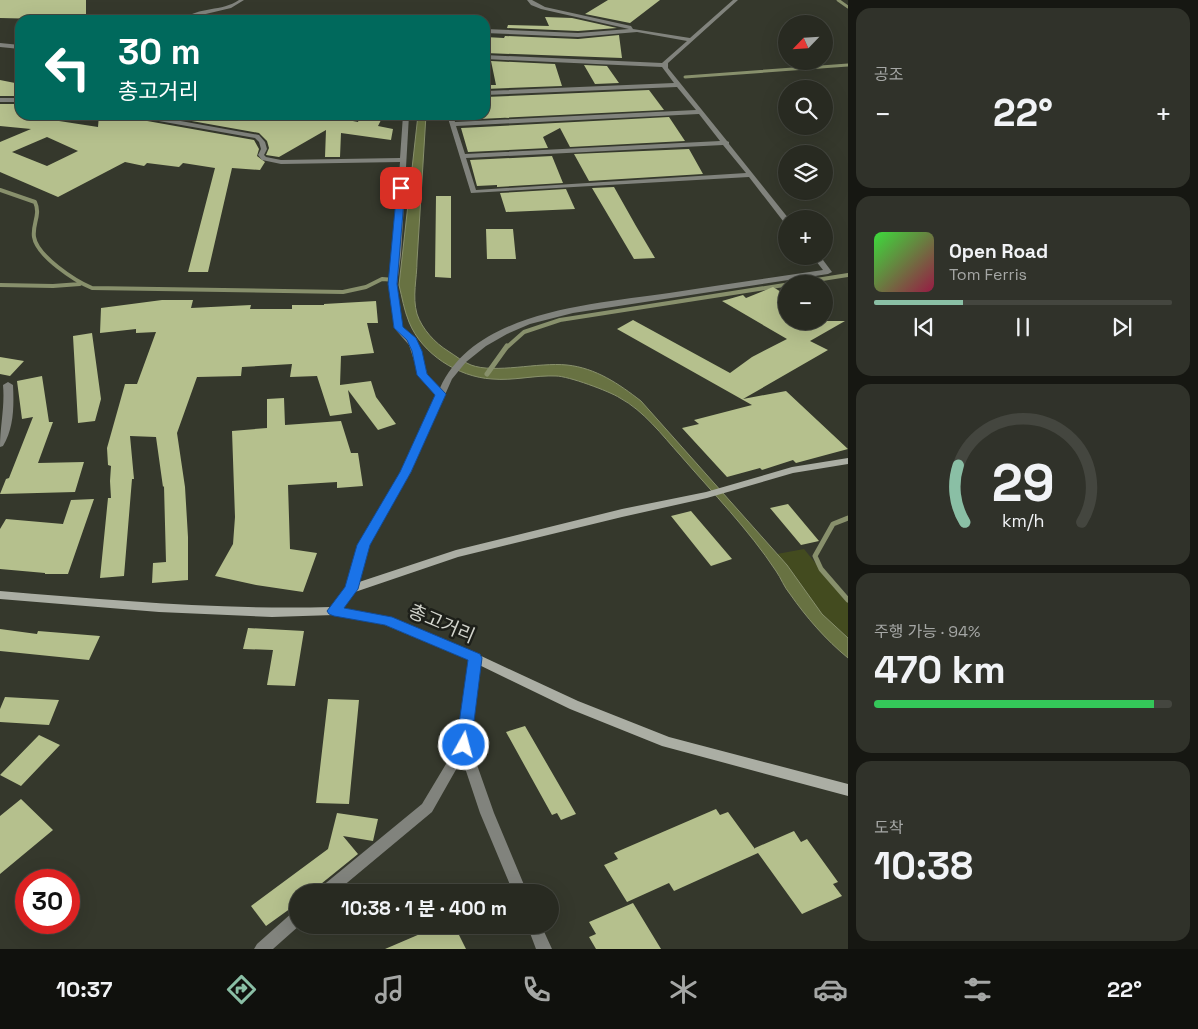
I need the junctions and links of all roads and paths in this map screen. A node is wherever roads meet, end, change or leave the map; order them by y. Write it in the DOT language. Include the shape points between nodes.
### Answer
graph roads {
  1 [pos="242,0"];
  2 [pos="529,0"];
  3 [pos="736,0"];
  4 [pos="196,15"];
  5 [pos="637,30"];
  6 [pos="490,32"];
  7 [pos="690,40"];
  8 [pos="0,45"];
  9 [pos="15,46"];
  10 [pos="490,57"];
  11 [pos="665,65"];
  12 [pos="680,85"];
  13 [pos="490,93"];
  14 [pos="0,100"];
  15 [pos="15,100"];
  16 [pos="701,112"];
  17 [pos="165,120"];
  18 [pos="406,120"];
  19 [pos="452,120"];
  20 [pos="453,124"];
  21 [pos="727,143"];
  22 [pos="462,156"];
  23 [pos="403,160"];
  24 [pos="752,175"];
  25 [pos="779,210"];
  26 [pos="823,265"];
  27 [pos="8,385"];
  28 [pos="441,394"];
  29 [pos="0,444"];
  30 [pos="848,461"];
  31 [pos="351,589"];
  32 [pos="0,594"];
  33 [pos="334,611"];
  34 [pos="475,658"];
  35 [pos="464,745"];
  36 [pos="848,790"];
  37 [pos="336,884"];
  38 [pos="517,884"];
  39 [pos="289,925"];
  40 [pos="538,934"];
  41 [pos="262,949"];
  42 [pos="544,949"];
  1 -- 4 [label="street" via="232,6"];
  2 -- 5 [label="street" via="543,8"];
  3 -- 7 [label="street"];
  5 -- 6 [label="street" via="578,35"];
  5 -- 7 [label="street"];
  7 -- 11 [label="street"];
  8 -- 9 [label="street"];
  10 -- 11 [label="street"];
  11 -- 12 [label="street"];
  12 -- 13 [label="street"];
  12 -- 16 [label="street"];
  14 -- 15 [label="street"];
  16 -- 20 [label="street"];
  16 -- 21 [label="street"];
  17 -- 23 [label="street" via="257,136 264,149 261,155 264,159 281,162"];
  18 -- 23 [label="street"];
  19 -- 20 [label="street"];
  20 -- 22 [label="street"];
  21 -- 22 [label="street"];
  21 -- 24 [label="street"];
  22 -- 24 [label="street" via="473,192"];
  23 -- 28 [label="street" via="393,284 398,328 411,338 422,375"];
  24 -- 25 [label="street"];
  26 -- 28 [label="street" via="828,272 592,307 537,320 500,334 474,350 454,370"];
  27 -- 29 [label="street" via="10,404"];
  28 -- 31 [label="street" via="406,472 364,545"];
  30 -- 31 [label="street" via="792,470 706,495 456,554"];
  31 -- 33 [label="street"];
  32 -- 33 [label="street, 총고거리" via="159,608 272,613"];
  33 -- 34 [label="street, 총고거리" via="387,620"];
  34 -- 35 [label="street"];
  34 -- 36 [label="street, 총고거리" via="574,705 668,742"];
  35 -- 37 [label="street" via="427,808"];
  35 -- 38 [label="street" via="487,813"];
  39 -- 41 [label="street"];
  40 -- 42 [label="street"];
}
